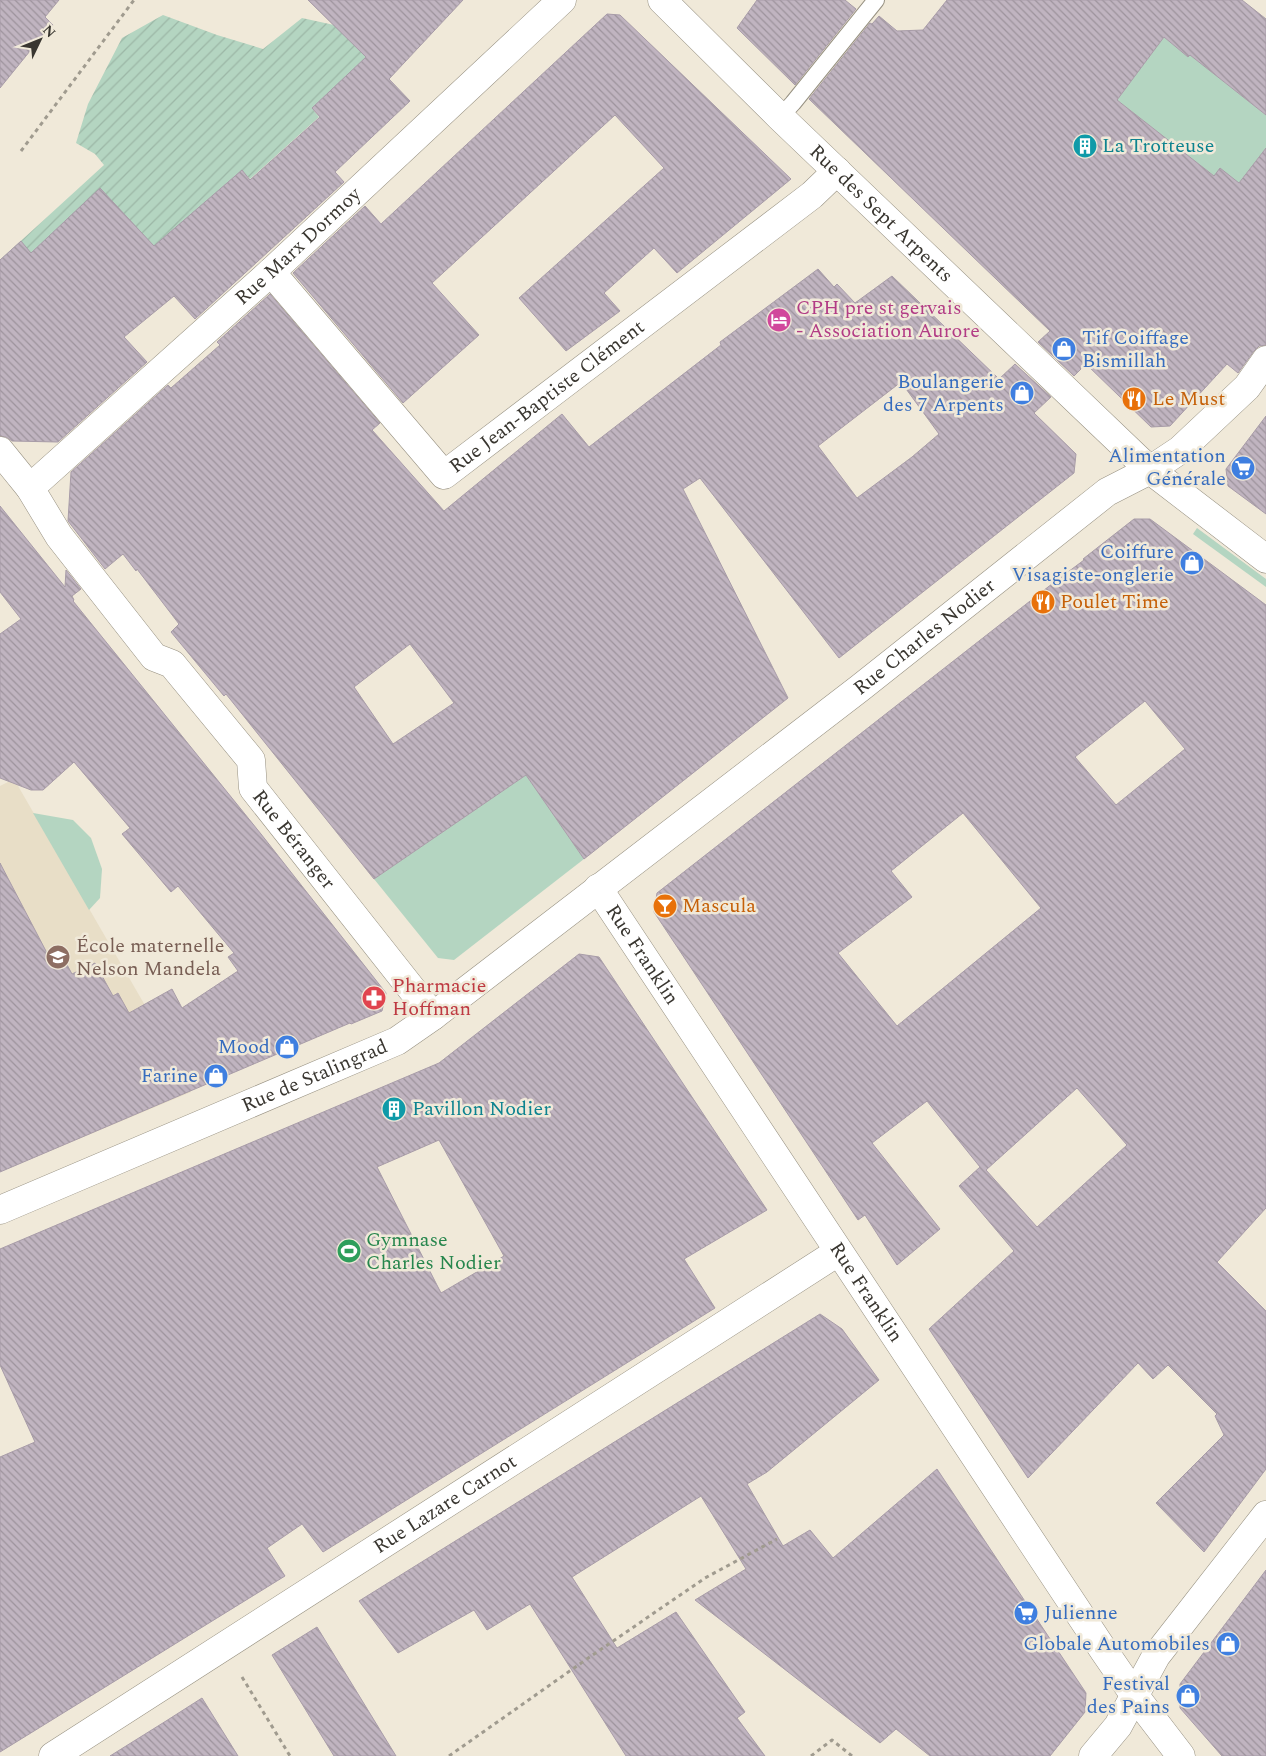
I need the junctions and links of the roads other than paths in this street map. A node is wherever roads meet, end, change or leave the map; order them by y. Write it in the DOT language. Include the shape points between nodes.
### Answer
graph roads {
  1 [pos="562,0"];
  2 [pos="662,0"];
  3 [pos="876,0"];
  4 [pos="780,117"];
  5 [pos="837,171"];
  6 [pos="271,272"];
  7 [pos="1266,360"];
  8 [pos="0,451"];
  9 [pos="1150,470"];
  10 [pos="30,488"];
  11 [pos="1266,559"];
  12 [pos="598,888"];
  13 [pos="433,1016"];
  14 [pos="0,1210"];
  15 [pos="838,1252"];
  16 [pos="1266,1514"];
  17 [pos="1135,1696"];
  18 [pos="53,1756"];
  19 [pos="1093,1756"];
  20 [pos="1181,1756"];
  1 -- 6 [label="street, Rue Marx Dormoy"];
  2 -- 4 [label="street, Rue des Sept Arpents"];
  3 -- 4 [label="lane"];
  4 -- 5 [label="street, Rue des Sept Arpents"];
  5 -- 6 [label="street, Rue Jean-Baptiste Clément" via="805,201 444,475"];
  5 -- 9 [label="street, Rue des Sept Arpents"];
  6 -- 10 [label="street, Rue Marx Dormoy"];
  7 -- 9 [label="street, Rue Charles Nodier" via="1247,387 1180,450"];
  8 -- 10 [label="street, Rue Béranger"];
  9 -- 11 [label="street, Rue des Sept Arpents"];
  9 -- 12 [label="street, Rue Charles Nodier" via="1107,492 860,688"];
  10 -- 13 [label="street, Rue Béranger" via="59,536 154,657 172,664 251,760 253,788"];
  12 -- 13 [label="street, Rue de Stalingrad"];
  12 -- 15 [label="street, Rue Franklin"];
  13 -- 14 [label="street, Rue de Stalingrad" via="397,1041"];
  15 -- 17 [label="street, Rue Franklin"];
  15 -- 18 [label="street, Rue Lazare Carnot"];
  16 -- 17 [label="street" via="1156,1656"];
  17 -- 19 [label="street" via="1118,1726"];
  17 -- 20 [label="street, Rue Franklin"];
}
